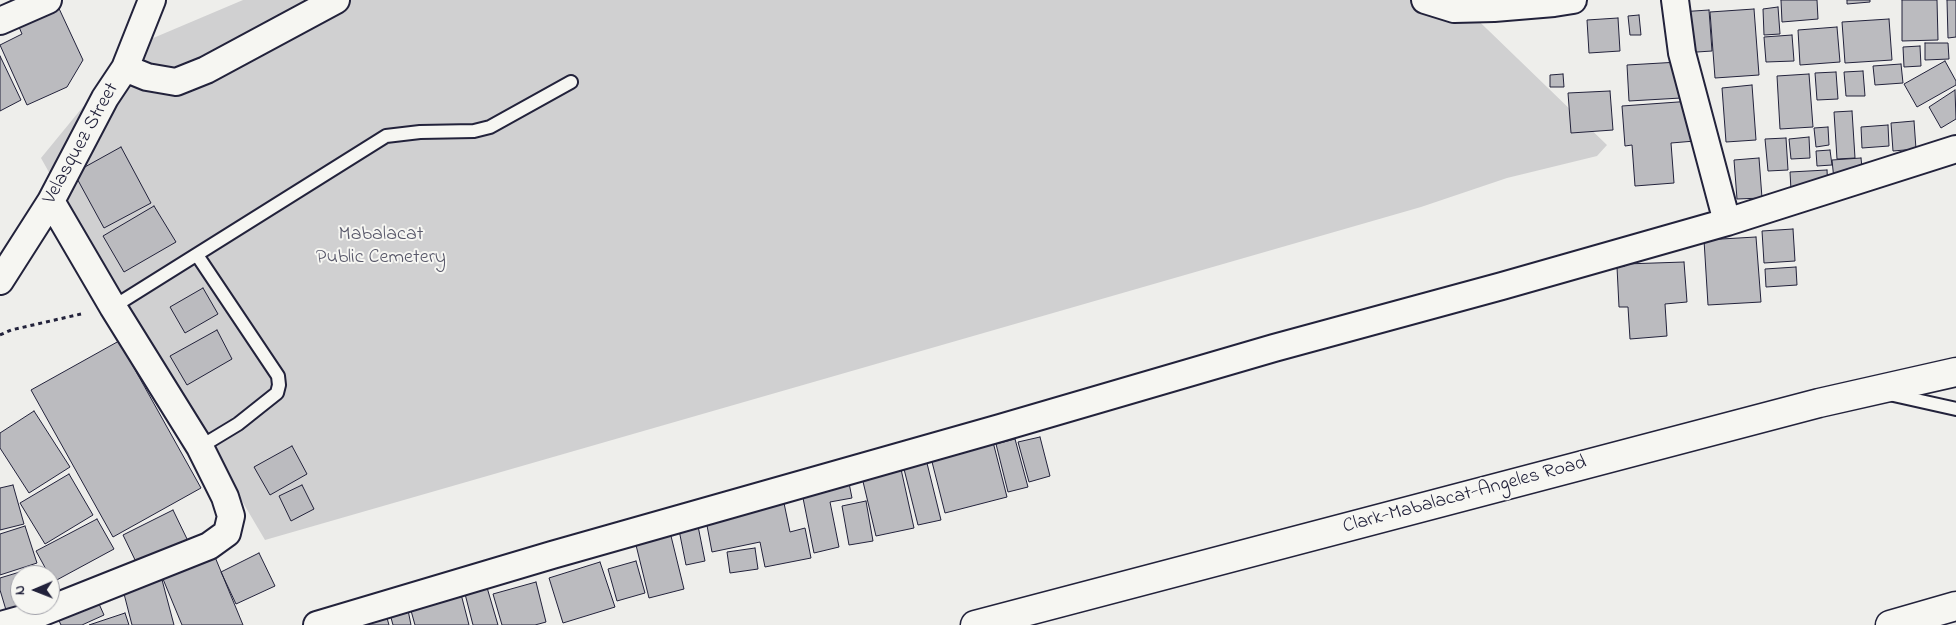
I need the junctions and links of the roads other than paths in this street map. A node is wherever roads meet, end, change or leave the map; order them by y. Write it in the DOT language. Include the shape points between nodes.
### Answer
graph roads {
  1 [pos="48,0"];
  2 [pos="152,0"];
  3 [pos="336,0"];
  4 [pos="1425,0"];
  5 [pos="1573,0"];
  6 [pos="1675,0"];
  7 [pos="0,21"];
  8 [pos="125,68"];
  9 [pos="571,82"];
  10 [pos="1956,149"];
  11 [pos="51,201"];
  12 [pos="1727,222"];
  13 [pos="197,255"];
  14 [pos="0,281"];
  15 [pos="113,307"];
  16 [pos="1956,372"];
  17 [pos="1875,390"];
  18 [pos="1956,409"];
  19 [pos="200,447"];
  20 [pos="1956,606"];
  21 [pos="1,625"];
  22 [pos="317,625"];
  23 [pos="975,625"];
  24 [pos="1890,625"];
  1 -- 7 [label="street"];
  2 -- 8 [label="street, Velasquez Street"];
  3 -- 8 [label="street" via="206,70 176,82 147,77"];
  4 -- 5 [label="street" via="1454,9"];
  6 -- 12 [label="street" via="1682,53"];
  8 -- 11 [label="street, Velasquez Street" via="104,98"];
  9 -- 13 [label="lane" via="490,128 386,136"];
  10 -- 12 [label="street"];
  11 -- 14 [label="street, Velasquez Street"];
  11 -- 15 [label="street"];
  12 -- 22 [label="street" via="552,554"];
  13 -- 15 [label="lane"];
  13 -- 19 [label="lane" via="278,376 279,385 277,393 238,424"];
  15 -- 19 [label="street"];
  16 -- 17 [label="main road, Clark-Mabalacat-Angeles Road"];
  17 -- 18 [label="lane"];
  17 -- 23 [label="main road, Clark-Mabalacat-Angeles Road" via="1819,402"];
  19 -- 21 [label="street" via="231,516 227,533 209,546 33,616"];
  20 -- 24 [label="main road"];
}
